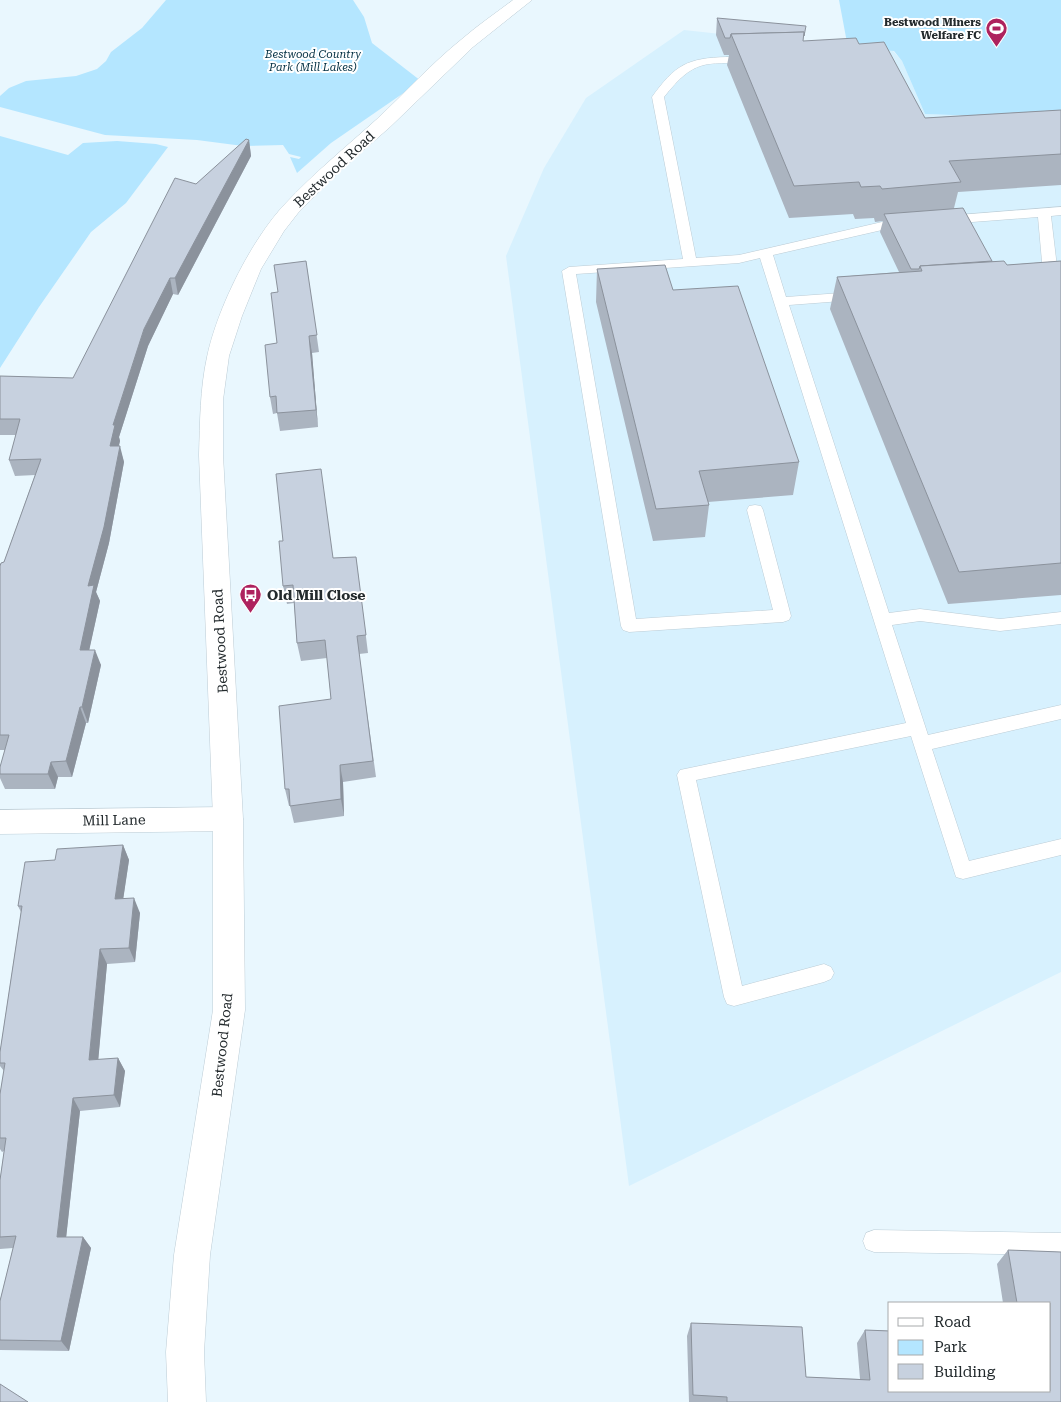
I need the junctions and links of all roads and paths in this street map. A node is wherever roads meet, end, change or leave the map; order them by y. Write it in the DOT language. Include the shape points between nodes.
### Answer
graph roads {
  1 [pos="524,0"];
  2 [pos="760,59"];
  3 [pos="1061,210"];
  4 [pos="1044,212"];
  5 [pos="765,252"];
  6 [pos="690,262"];
  7 [pos="1033,285"];
  8 [pos="868,295"];
  9 [pos="781,301"];
  10 [pos="755,510"];
  11 [pos="1061,618"];
  12 [pos="883,620"];
  13 [pos="1061,712"];
  14 [pos="920,736"];
  15 [pos="228,819"];
  16 [pos="0,822"];
  17 [pos="1061,847"];
  18 [pos="824,973"];
  19 [pos="874,1242"];
  20 [pos="1061,1244"];
  21 [pos="187,1402"];
  1 -- 15 [label="main road, Bestwood Road" via="467,43 310,188 265,245 231,316 218,356 211,414"];
  2 -- 6 [label="lane" via="722,60 689,66 658,97"];
  3 -- 4 [label="lane"];
  4 -- 5 [label="lane" via="882,226"];
  4 -- 7 [label="lane" via="1052,284"];
  5 -- 6 [label="lane" via="739,259"];
  5 -- 9 [label="lane"];
  6 -- 10 [label="lane" via="569,271 629,626 783,616"];
  8 -- 9 [label="lane"];
  9 -- 12 [label="lane"];
  11 -- 12 [label="lane" via="1000,625 920,615"];
  12 -- 14 [label="lane"];
  13 -- 14 [label="lane"];
  14 -- 17 [label="lane" via="963,871"];
  14 -- 18 [label="lane" via="686,775 734,998"];
  15 -- 16 [label="main road, Mill Lane"];
  15 -- 21 [label="main road, Bestwood Road" via="229,1010 192,1255 185,1352"];
  19 -- 20 [label="lane"];
}
